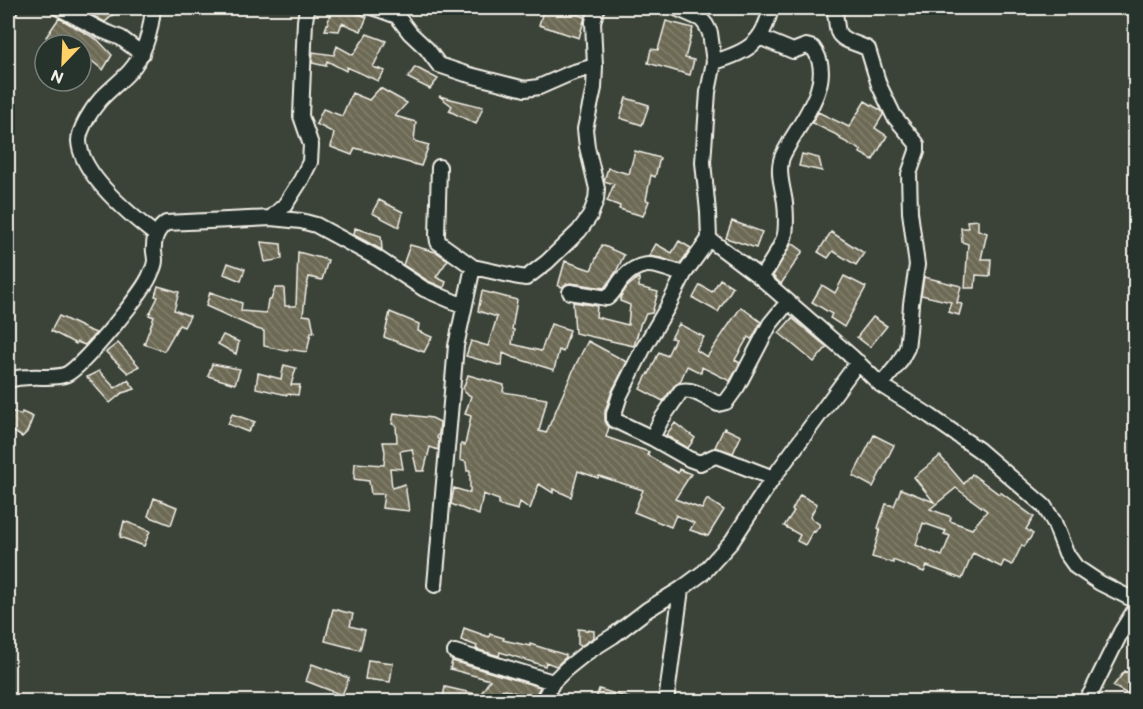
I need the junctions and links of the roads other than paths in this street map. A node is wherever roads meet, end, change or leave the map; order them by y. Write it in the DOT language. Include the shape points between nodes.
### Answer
graph roads {
  1 [pos="9,8"];
  2 [pos="59,8"];
  3 [pos="153,8"];
  4 [pos="307,8"];
  5 [pos="375,8"];
  6 [pos="597,8"];
  7 [pos="676,8"];
  8 [pos="771,8"];
  9 [pos="834,8"];
  10 [pos="8,13"];
  11 [pos="759,37"];
  12 [pos="142,54"];
  13 [pos="714,63"];
  14 [pos="595,66"];
  15 [pos="439,167"];
  16 [pos="271,218"];
  17 [pos="156,235"];
  18 [pos="708,239"];
  19 [pos="473,267"];
  20 [pos="684,274"];
  21 [pos="762,278"];
  22 [pos="570,292"];
  23 [pos="788,302"];
  24 [pos="464,306"];
  25 [pos="858,362"];
  26 [pos="8,380"];
  27 [pos="881,385"];
  28 [pos="652,438"];
  29 [pos="773,478"];
  30 [pos="435,585"];
  31 [pos="681,589"];
  32 [pos="1136,601"];
  33 [pos="1136,608"];
  34 [pos="455,652"];
  35 [pos="553,682"];
  36 [pos="1088,697"];
  37 [pos="542,702"];
  38 [pos="666,702"];
  39 [pos="1104,702"];
  1 -- 10 [label="street"];
  2 -- 12 [label="street" via="121,38"];
  3 -- 12 [label="street"];
  4 -- 16 [label="street" via="301,116 311,145 310,162 289,200"];
  5 -- 14 [label="street" via="397,16 439,65 466,74 525,89"];
  6 -- 14 [label="street" via="593,22"];
  7 -- 13 [label="street" via="706,25"];
  8 -- 11 [label="street"];
  9 -- 27 [label="street" via="839,35 868,49 894,116 918,150 909,174 917,265 907,348"];
  11 -- 13 [label="street" via="735,56"];
  11 -- 21 [label="street" via="793,51 806,46 813,48 821,75 813,101 781,160 785,235"];
  12 -- 17 [label="street" via="99,102 81,129 79,141 84,162 101,184 118,204"];
  13 -- 18 [label="street" via="703,162"];
  14 -- 19 [label="street" via="585,129 597,189 590,216 529,276 522,278"];
  15 -- 19 [label="street" via="438,242"];
  16 -- 17 [label="street" via="166,223"];
  16 -- 24 [label="street" via="316,225 424,289"];
  17 -- 26 [label="street" via="150,277 76,368 60,376"];
  18 -- 20 [label="street"];
  18 -- 21 [label="street"];
  19 -- 24 [label="street"];
  20 -- 22 [label="street" via="659,266 642,266 627,274 607,298"];
  20 -- 28 [label="street" via="620,395 614,414 614,420"];
  21 -- 23 [label="street"];
  23 -- 25 [label="street"];
  23 -- 28 [label="street" via="770,324 726,402 718,404 691,390 681,391"];
  24 -- 30 [label="street" via="456,346"];
  25 -- 27 [label="street"];
  25 -- 29 [label="street"];
  27 -- 32 [label="street" via="979,450 1044,506 1076,567"];
  28 -- 29 [label="street" via="700,463 715,456"];
  29 -- 31 [label="street" via="732,541 704,572"];
  31 -- 35 [label="street" via="586,653"];
  31 -- 38 [label="street"];
  33 -- 36 [label="street"];
  34 -- 35 [label="street"];
  35 -- 37 [label="street"];
  36 -- 39 [label="street"];
}
